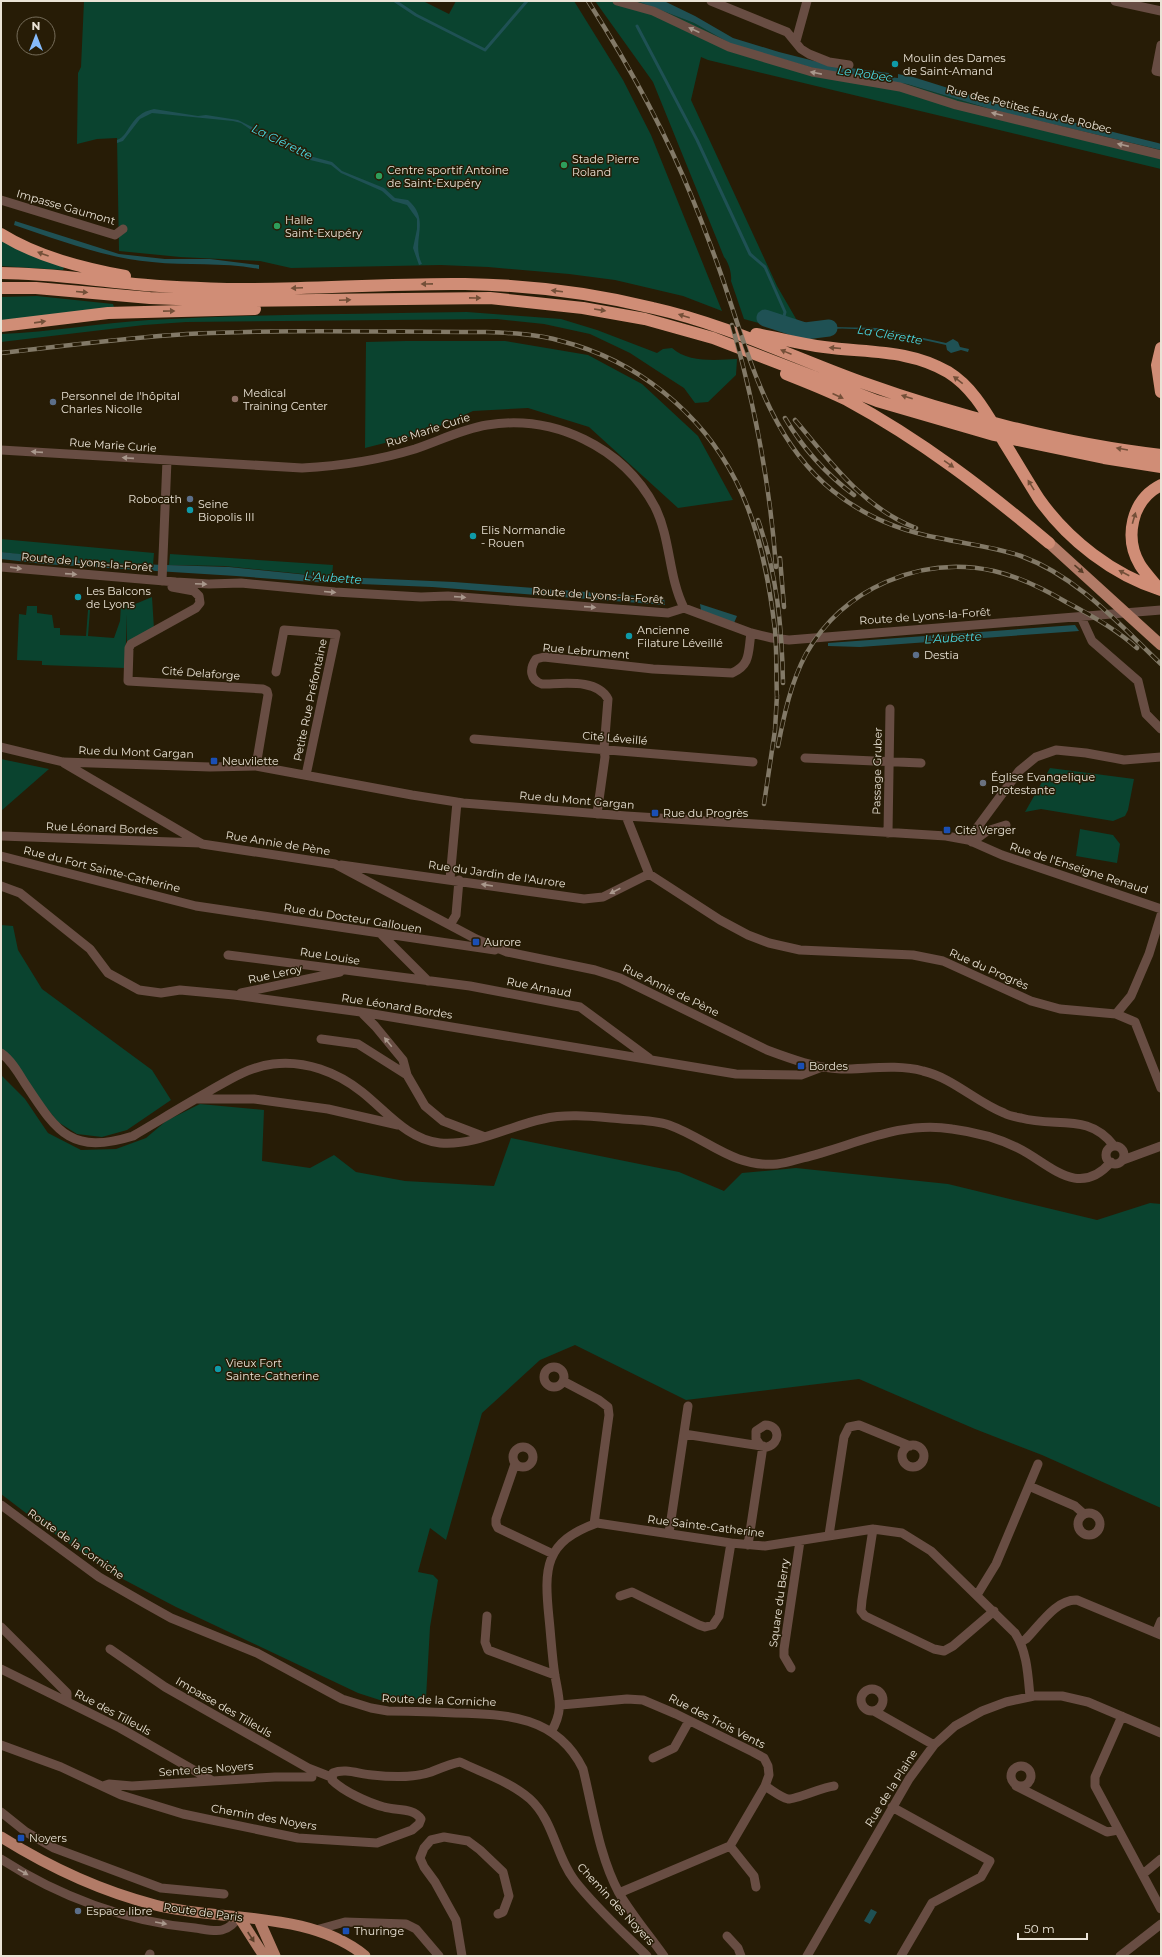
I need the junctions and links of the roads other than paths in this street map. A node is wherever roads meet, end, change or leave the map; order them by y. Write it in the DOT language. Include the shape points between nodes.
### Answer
graph roads {
  1 [pos="617,1"];
  2 [pos="711,1"];
  3 [pos="807,1"];
  4 [pos="1115,1"];
  5 [pos="1161,11"];
  6 [pos="796,41"];
  7 [pos="1161,45"];
  8 [pos="848,65"];
  9 [pos="1161,72"];
  10 [pos="1161,154"];
  11 [pos="1,200"];
  12 [pos="123,229"];
  13 [pos="1,234"];
  14 [pos="1,273"];
  15 [pos="147,285"];
  16 [pos="1,288"];
  17 [pos="292,301"];
  18 [pos="1,326"];
  19 [pos="721,327"];
  20 [pos="713,338"];
  21 [pos="1161,348"];
  22 [pos="1161,391"];
  23 [pos="1,450"];
  24 [pos="1161,455"];
  25 [pos="167,460"];
  26 [pos="1161,467"];
  27 [pos="1161,485"];
  28 [pos="1050,543"];
  29 [pos="1,567"];
  30 [pos="165,578"];
  31 [pos="1160,590"];
  32 [pos="684,608"];
  33 [pos="1161,610"];
  34 [pos="1081,617"];
  35 [pos="751,633"];
  36 [pos="1161,645"];
  37 [pos="276,672"];
  38 [pos="128,680"];
  39 [pos="890,709"];
  40 [pos="1161,729"];
  41 [pos="474,739"];
  42 [pos="1,747"];
  43 [pos="604,749"];
  44 [pos="1161,757"];
  45 [pos="805,758"];
  46 [pos="889,761"];
  47 [pos="63,762"];
  48 [pos="753,762"];
  49 [pos="922,763"];
  50 [pos="256,766"];
  51 [pos="306,775"];
  52 [pos="457,802"];
  53 [pos="597,814"];
  54 [pos="626,816"];
  55 [pos="1006,825"];
  56 [pos="888,833"];
  57 [pos="1,836"];
  58 [pos="970,841"];
  59 [pos="202,844"];
  60 [pos="1,856"];
  61 [pos="336,864"];
  62 [pos="650,874"];
  63 [pos="450,879"];
  64 [pos="459,880"];
  65 [pos="1,886"];
  66 [pos="196,906"];
  67 [pos="1161,909"];
  68 [pos="1161,915"];
  69 [pos="450,925"];
  70 [pos="381,934"];
  71 [pos="507,952"];
  72 [pos="228,955"];
  73 [pos="344,971"];
  74 [pos="428,981"];
  75 [pos="234,995"];
  76 [pos="361,1012"];
  77 [pos="1116,1014"];
  78 [pos="322,1039"];
  79 [pos="1,1053"];
  80 [pos="651,1060"];
  81 [pos="822,1067"];
  82 [pos="407,1075"];
  83 [pos="1161,1088"];
  84 [pos="196,1099"];
  85 [pos="401,1126"];
  86 [pos="485,1137"];
  87 [pos="1161,1146"];
  88 [pos="1114,1148"];
  89 [pos="1145,1152"];
  90 [pos="1123,1160"];
  91 [pos="1111,1162"];
  92 [pos="563,1381"];
  93 [pos="688,1406"];
  94 [pos="684,1434"];
  95 [pos="910,1446"];
  96 [pos="515,1464"];
  97 [pos="1038,1464"];
  98 [pos="1029,1486"];
  99 [pos="1,1504"];
  100 [pos="1084,1514"];
  101 [pos="594,1524"];
  102 [pos="873,1529"];
  103 [pos="669,1533"];
  104 [pos="829,1535"];
  105 [pos="800,1541"];
  106 [pos="731,1543"];
  107 [pos="748,1545"];
  108 [pos="553,1554"];
  109 [pos="977,1595"];
  110 [pos="620,1596"];
  111 [pos="994,1611"];
  112 [pos="487,1616"];
  113 [pos="1161,1621"];
  114 [pos="1,1627"];
  115 [pos="1159,1634"];
  116 [pos="1021,1642"];
  117 [pos="110,1649"];
  118 [pos="1,1668"];
  119 [pos="791,1668"];
  120 [pos="555,1675"];
  121 [pos="1030,1697"];
  122 [pos="67,1701"];
  123 [pos="561,1705"];
  124 [pos="874,1711"];
  125 [pos="1122,1716"];
  126 [pos="689,1720"];
  127 [pos="552,1732"];
  128 [pos="1161,1733"];
  129 [pos="934,1744"];
  130 [pos="1,1745"];
  131 [pos="653,1758"];
  132 [pos="332,1778"];
  133 [pos="211,1780"];
  134 [pos="103,1786"];
  135 [pos="765,1786"];
  136 [pos="834,1786"];
  137 [pos="1016,1786"];
  138 [pos="892,1807"];
  139 [pos="1,1812"];
  140 [pos="1118,1830"];
  141 [pos="1,1837"];
  142 [pos="730,1846"];
  143 [pos="54,1848"];
  144 [pos="1,1859"];
  145 [pos="1161,1859"];
  146 [pos="47,1863"];
  147 [pos="1143,1874"];
  148 [pos="756,1888"];
  149 [pos="619,1893"];
  150 [pos="224,1894"];
  151 [pos="1161,1909"];
  152 [pos="498,1914"];
  153 [pos="249,1918"];
  154 [pos="1159,1929"];
  155 [pos="316,1930"];
  156 [pos="727,1936"];
  157 [pos="355,1952"];
  158 [pos="264,1956"];
  159 [pos="275,1956"];
  160 [pos="365,1956"];
  161 [pos="439,1956"];
  162 [pos="462,1956"];
  163 [pos="647,1956"];
  164 [pos="664,1956"];
  165 [pos="741,1956"];
  166 [pos="807,1956"];
  167 [pos="901,1956"];
  168 [pos="1120,1956"];
  10 -- 1 [label="street, Rue des Petites Eaux de Robec, one-way" via="956,105 900,87 812,72 729,47 653,11"];
  2 -- 6 [label="street" via="787,32"];
  3 -- 6 [label="street"];
  4 -- 5 [label="street"];
  6 -- 8 [label="street" via="801,49 809,54"];
  7 -- 9 [label="street" via="1156,71"];
  11 -- 12 [label="street, Impasse Gaumont" via="115,235"];
  15 -- 13 [label="highway, one-way" via="127,276 58,259"];
  14 -- 15 [label="highway" via="50,275"];
  19 -- 15 [label="highway, one-way" via="656,308 530,287 463,284 230,289"];
  16 -- 17 [label="highway, one-way" via="36,288 177,300"];
  18 -- 17 [label="highway, one-way" via="116,312 274,309"];
  17 -- 20 [label="highway, one-way" via="447,297 532,301 613,312 679,327"];
  24 -- 19 [label="highway, one-way" via="1101,446 985,420 883,389"];
  31 -- 19 [label="highway, one-way" via="1103,562 1074,538 1040,499 980,403 966,386 949,373 913,357 880,351 820,347"];
  20 -- 26 [label="highway" via="877,401 994,436"];
  20 -- 28 [label="highway, one-way" via="764,364 846,400 899,430 974,481"];
  21 -- 22 [label="highway" via="1158,365"];
  25 -- 23 [label="street, Rue Marie Curie, one-way"];
  25 -- 30 [label="street" via="163,562"];
  25 -- 32 [label="street, Rue Marie Curie" via="302,468 328,467 398,454 458,432 487,425 526,423 552,428 601,448 620,462 638,481 654,506 665,532 678,595"];
  31 -- 27 [label="highway, one-way" via="1140,565 1133,549 1131,534 1138,506"];
  28 -- 36 [label="main road, one-way"];
  29 -- 30 [label="street, Route de Lyons-la-Forêt, one-way"];
  30 -- 32 [label="street, Route de Lyons-la-Forêt, one-way" via="209,584 241,583 335,592 448,596 668,613"];
  30 -- 38 [label="street, Route de Lyons-la-Forêt" via="172,587 194,591 199,596 200,603 196,608 131,644"];
  32 -- 35 [label="street, Route de Lyons-la-Forêt"];
  33 -- 34 [label="street, Route de Lyons-la-Forêt"];
  34 -- 35 [label="street, Route de Lyons-la-Forêt" via="794,639 772,638"];
  34 -- 40 [label="street" via="1092,641 1138,680 1146,714"];
  35 -- 43 [label="street, Rue Lebrument" via="747,662 742,669 732,673 653,669 544,657 536,659 532,664 531,675 536,682 589,685 599,688 605,694 608,699"];
  37 -- 51 [label="street, Petite Rue Préfontaine" via="284,630 336,634"];
  38 -- 50 [label="street, Cité Delaforge" via="267,691"];
  39 -- 46 [label="street, Passage Gruber"];
  41 -- 43 [label="street, Cité Léveillé"];
  42 -- 47 [label="street, Rue du Mont Gargan"];
  43 -- 48 [label="street, Cité Léveillé"];
  43 -- 53 [label="street, Rue Lebrument"];
  44 -- 58 [label="street" via="1124,760 1056,750 1036,757 1019,771"];
  45 -- 46 [label="street"];
  46 -- 49 [label="street"];
  46 -- 56 [label="street, Passage Gruber"];
  47 -- 50 [label="street, Rue du Mont Gargan"];
  47 -- 59 [label="street, Rue Annie de Pène"];
  50 -- 51 [label="street, Rue du Mont Gargan"];
  51 -- 52 [label="street, Rue du Mont Gargan"];
  52 -- 53 [label="street, Rue du Mont Gargan"];
  52 -- 63 [label="street"];
  53 -- 54 [label="street, Rue du Mont Gargan"];
  54 -- 56 [label="street, Rue du Mont Gargan"];
  54 -- 62 [label="street"];
  55 -- 58 [label="street" via="987,831"];
  56 -- 58 [label="street, Rue du Mont Gargan" via="946,836"];
  57 -- 59 [label="street, Rue Léonard Bordes"];
  58 -- 67 [label="street, Rue de l'Enseigne Renaud" via="1002,856"];
  59 -- 61 [label="street, Rue Annie de Pène"];
  60 -- 66 [label="street, Rue du Fort Sainte-Catherine"];
  61 -- 63 [label="street, Rue du Jardin de l'Aurore"];
  61 -- 69 [label="street, Rue Annie de Pène"];
  62 -- 64 [label="street, Rue du Jardin de l'Aurore, one-way" via="603,897 584,899"];
  62 -- 77 [label="street, Rue du Progrès" via="720,920 769,944 800,950 913,955 943,961 1032,1002"];
  63 -- 64 [label="street, Rue du Jardin de l'Aurore"];
  64 -- 69 [label="street" via="456,915"];
  65 -- 75 [label="street, Rue Léonard Bordes" via="20,893 90,949 108,973 139,990 161,993 180,990"];
  66 -- 70 [label="street, Rue du Docteur Gallouen"];
  68 -- 77 [label="street" via="1149,954 1131,996"];
  69 -- 71 [label="street, Rue Annie de Pène"];
  70 -- 71 [label="street, Rue du Docteur Gallouen"];
  70 -- 74 [label="street"];
  71 -- 81 [label="street, Rue Annie de Pène" via="595,970 620,978 768,1050"];
  72 -- 73 [label="street, Rue Louise"];
  73 -- 74 [label="street, Rue Louise"];
  73 -- 75 [label="street, Rue Leroy"];
  74 -- 80 [label="street, Rue Arnaud" via="470,986 580,1007"];
  75 -- 76 [label="street, Rue Léonard Bordes"];
  76 -- 80 [label="street, Rue Léonard Bordes"];
  82 -- 76 [label="street, one-way" via="403,1060"];
  77 -- 83 [label="street, Rue du Progrès" via="1135,1022"];
  78 -- 82 [label="street" via="358,1044"];
  79 -- 84 [label="street" via="60,1130 85,1143 97,1144 132,1136"];
  80 -- 81 [label="street, Rue Léonard Bordes" via="736,1074 801,1075"];
  81 -- 88 [label="street, Rue Annie de Pène" via="906,1068 924,1071 947,1080 1003,1113 1036,1121 1084,1124 1092,1127"];
  82 -- 86 [label="street" via="425,1106 443,1121"];
  84 -- 85 [label="street" via="254,1099 328,1109"];
  84 -- 85 [label="street" via="242,1073 257,1068 279,1064 305,1065 331,1073 348,1082"];
  85 -- 86 [label="street" via="420,1137 439,1143"];
  86 -- 91 [label="street" via="529,1122 554,1117 590,1116 645,1121 669,1125 741,1161 778,1164 903,1128 951,1128 999,1140 1072,1178 1087,1178"];
  87 -- 89 [label="street"];
  88 -- 89 [label="street"];
  88 -- 90 [label="street" via="1124,1154"];
  88 -- 91 [label="street" via="1107,1158"];
  89 -- 90 [label="street"];
  90 -- 91 [label="street" via="1116,1164"];
  92 -- 101 [label="street" via="608,1407"];
  93 -- 94 [label="street"];
  94 -- 103 [label="street"];
  94 -- 107 [label="street" via="762,1446"];
  95 -- 104 [label="street" via="859,1424 849,1427 844,1437"];
  96 -- 108 [label="street" via="496,1524 498,1528"];
  97 -- 98 [label="street"];
  98 -- 100 [label="street" via="1075,1506"];
  98 -- 109 [label="street" via="996,1564"];
  99 -- 127 [label="street, Route de la Corniche" via="121,1591 172,1618 257,1653 342,1699 381,1711 508,1715"];
  101 -- 103 [label="street, Rue Sainte-Catherine"];
  101 -- 108 [label="street, Rue Sainte-Catherine" via="578,1530"];
  102 -- 104 [label="street, Rue Sainte-Catherine"];
  102 -- 109 [label="street, Rue Sainte-Catherine" via="902,1534 921,1544"];
  102 -- 111 [label="street" via="861,1611 866,1616 934,1649 944,1651"];
  103 -- 106 [label="street, Rue Sainte-Catherine"];
  104 -- 105 [label="street, Rue Sainte-Catherine"];
  105 -- 107 [label="street, Rue Sainte-Catherine" via="765,1546"];
  105 -- 119 [label="street, Square du Berry" via="784,1649 784,1656"];
  106 -- 107 [label="street, Rue Sainte-Catherine"];
  106 -- 110 [label="street" via="719,1616 713,1626 699,1625 632,1592"];
  108 -- 120 [label="street, Rue Sainte-Catherine" via="546,1573 546,1588"];
  109 -- 111 [label="street, Rue Sainte-Catherine"];
  111 -- 116 [label="street, Rue Sainte-Catherine"];
  112 -- 120 [label="street" via="485,1642 488,1650"];
  113 -- 115 [label="street"];
  114 -- 122 [label="street" via="67,1693"];
  115 -- 116 [label="street" via="1070,1599 1061,1603"];
  116 -- 121 [label="street, Rue Sainte-Catherine"];
  117 -- 132 [label="street, Impasse des Tilleuls" via="165,1687 308,1768"];
  118 -- 122 [label="street, Rue des Tilleuls"];
  120 -- 123 [label="street, Rue Sainte-Catherine"];
  121 -- 125 [label="street, Rue de la Plaine" via="1062,1696"];
  121 -- 129 [label="street, Rue de la Plaine" via="993,1706 976,1714 955,1726"];
  122 -- 133 [label="street, Rue des Tilleuls"];
  123 -- 126 [label="street, Rue des Trois Vents" via="642,1700"];
  123 -- 127 [label="street, Rue Sainte-Catherine"];
  124 -- 129 [label="street"];
  125 -- 128 [label="street, Rue de la Plaine"];
  125 -- 140 [label="street" via="1095,1782 1097,1791"];
  126 -- 131 [label="street" via="674,1748"];
  126 -- 135 [label="street, Rue des Trois Vents" via="764,1758 769,1776"];
  127 -- 149 [label="street, Route de la Corniche" via="562,1739 583,1769 604,1856"];
  129 -- 138 [label="street, Rue de la Plaine"];
  130 -- 134 [label="street, Chemin des Noyers"];
  132 -- 133 [label="street, Sente des Noyers" via="275,1776"];
  132 -- 134 [label="street, Chemin des Noyers" via="340,1787 384,1807 418,1814 421,1819 412,1830 377,1843 298,1838 183,1814 121,1795"];
  132 -- 163 [label="street, Chemin des Noyers" via="333,1773 340,1770 373,1775 408,1776 460,1762 518,1790 531,1800 545,1818 566,1867 576,1882"];
  133 -- 134 [label="street, Sente des Noyers"];
  135 -- 136 [label="street" via="783,1797 792,1799"];
  135 -- 142 [label="street, Rue des Trois Vents"];
  137 -- 140 [label="street" via="1107,1832"];
  138 -- 166 [label="street, Rue de la Plaine"];
  138 -- 167 [label="street" via="990,1861 981,1877 932,1903"];
  139 -- 143 [label="street" via="26,1832"];
  140 -- 147 [label="street"];
  141 -- 146 [label="main road, Route de Paris"];
  142 -- 148 [label="street" via="754,1876"];
  142 -- 149 [label="street"];
  143 -- 146 [label="street"];
  143 -- 150 [label="street" via="161,1888"];
  144 -- 153 [label="street, one-way" via="82,1901 133,1918 221,1930"];
  145 -- 147 [label="street"];
  146 -- 153 [label="main road, Route de Paris" via="91,1884 156,1905 188,1912"];
  147 -- 151 [label="street"];
  149 -- 164 [label="street, Route de la Corniche"];
  152 -- 162 [label="street" via="503,1912 509,1896 503,1872 468,1841 444,1837 431,1840 420,1858 456,1920"];
  153 -- 155 [label="main road, Route de Paris"];
  153 -- 158 [label="main road, one-way"];
  153 -- 159 [label="main road"];
  154 -- 168 [label="street"];
  155 -- 157 [label="main road, Route de Paris"];
  155 -- 161 [label="street" via="345,1922 406,1924 416,1929"];
  156 -- 165 [label="street" via="738,1948"];
  157 -- 160 [label="main road, Route de Paris"];
}
